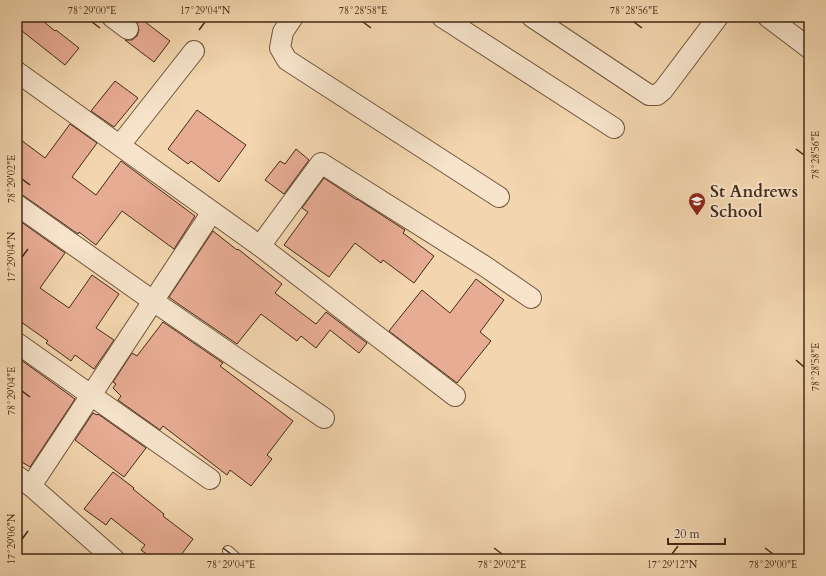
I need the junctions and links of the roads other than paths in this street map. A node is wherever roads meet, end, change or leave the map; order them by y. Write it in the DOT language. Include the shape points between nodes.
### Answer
graph roads {
  1 [pos="112,17"];
  2 [pos="293,17"];
  3 [pos="442,17"];
  4 [pos="532,17"];
  5 [pos="718,17"];
  6 [pos="768,17"];
  7 [pos="128,29"];
  8 [pos="809,48"];
  9 [pos="194,51"];
  10 [pos="18,75"];
  11 [pos="614,128"];
  12 [pos="120,146"];
  13 [pos="499,197"];
  14 [pos="17,205"];
  15 [pos="212,212"];
  16 [pos="260,246"];
  17 [pos="531,298"];
  18 [pos="153,301"];
  19 [pos="17,343"];
  20 [pos="90,395"];
  21 [pos="455,396"];
  22 [pos="324,418"];
  23 [pos="210,479"];
  24 [pos="24,480"];
  25 [pos="228,551"];
  26 [pos="114,559"];
  27 [pos="237,559"];
  1 -- 7 [label="street"];
  2 -- 13 [label="street" via="283,32 280,48 287,60"];
  3 -- 11 [label="street"];
  4 -- 5 [label="street" via="649,95 657,95"];
  6 -- 8 [label="street"];
  9 -- 12 [label="street"];
  10 -- 12 [label="street"];
  12 -- 15 [label="street"];
  14 -- 18 [label="street"];
  15 -- 16 [label="street"];
  15 -- 18 [label="street"];
  16 -- 17 [label="street" via="321,163 486,266"];
  16 -- 21 [label="street"];
  18 -- 20 [label="street"];
  18 -- 22 [label="street"];
  19 -- 20 [label="street"];
  20 -- 23 [label="street"];
  20 -- 24 [label="street"];
  24 -- 26 [label="street"];
  25 -- 27 [label="lane"];
}
